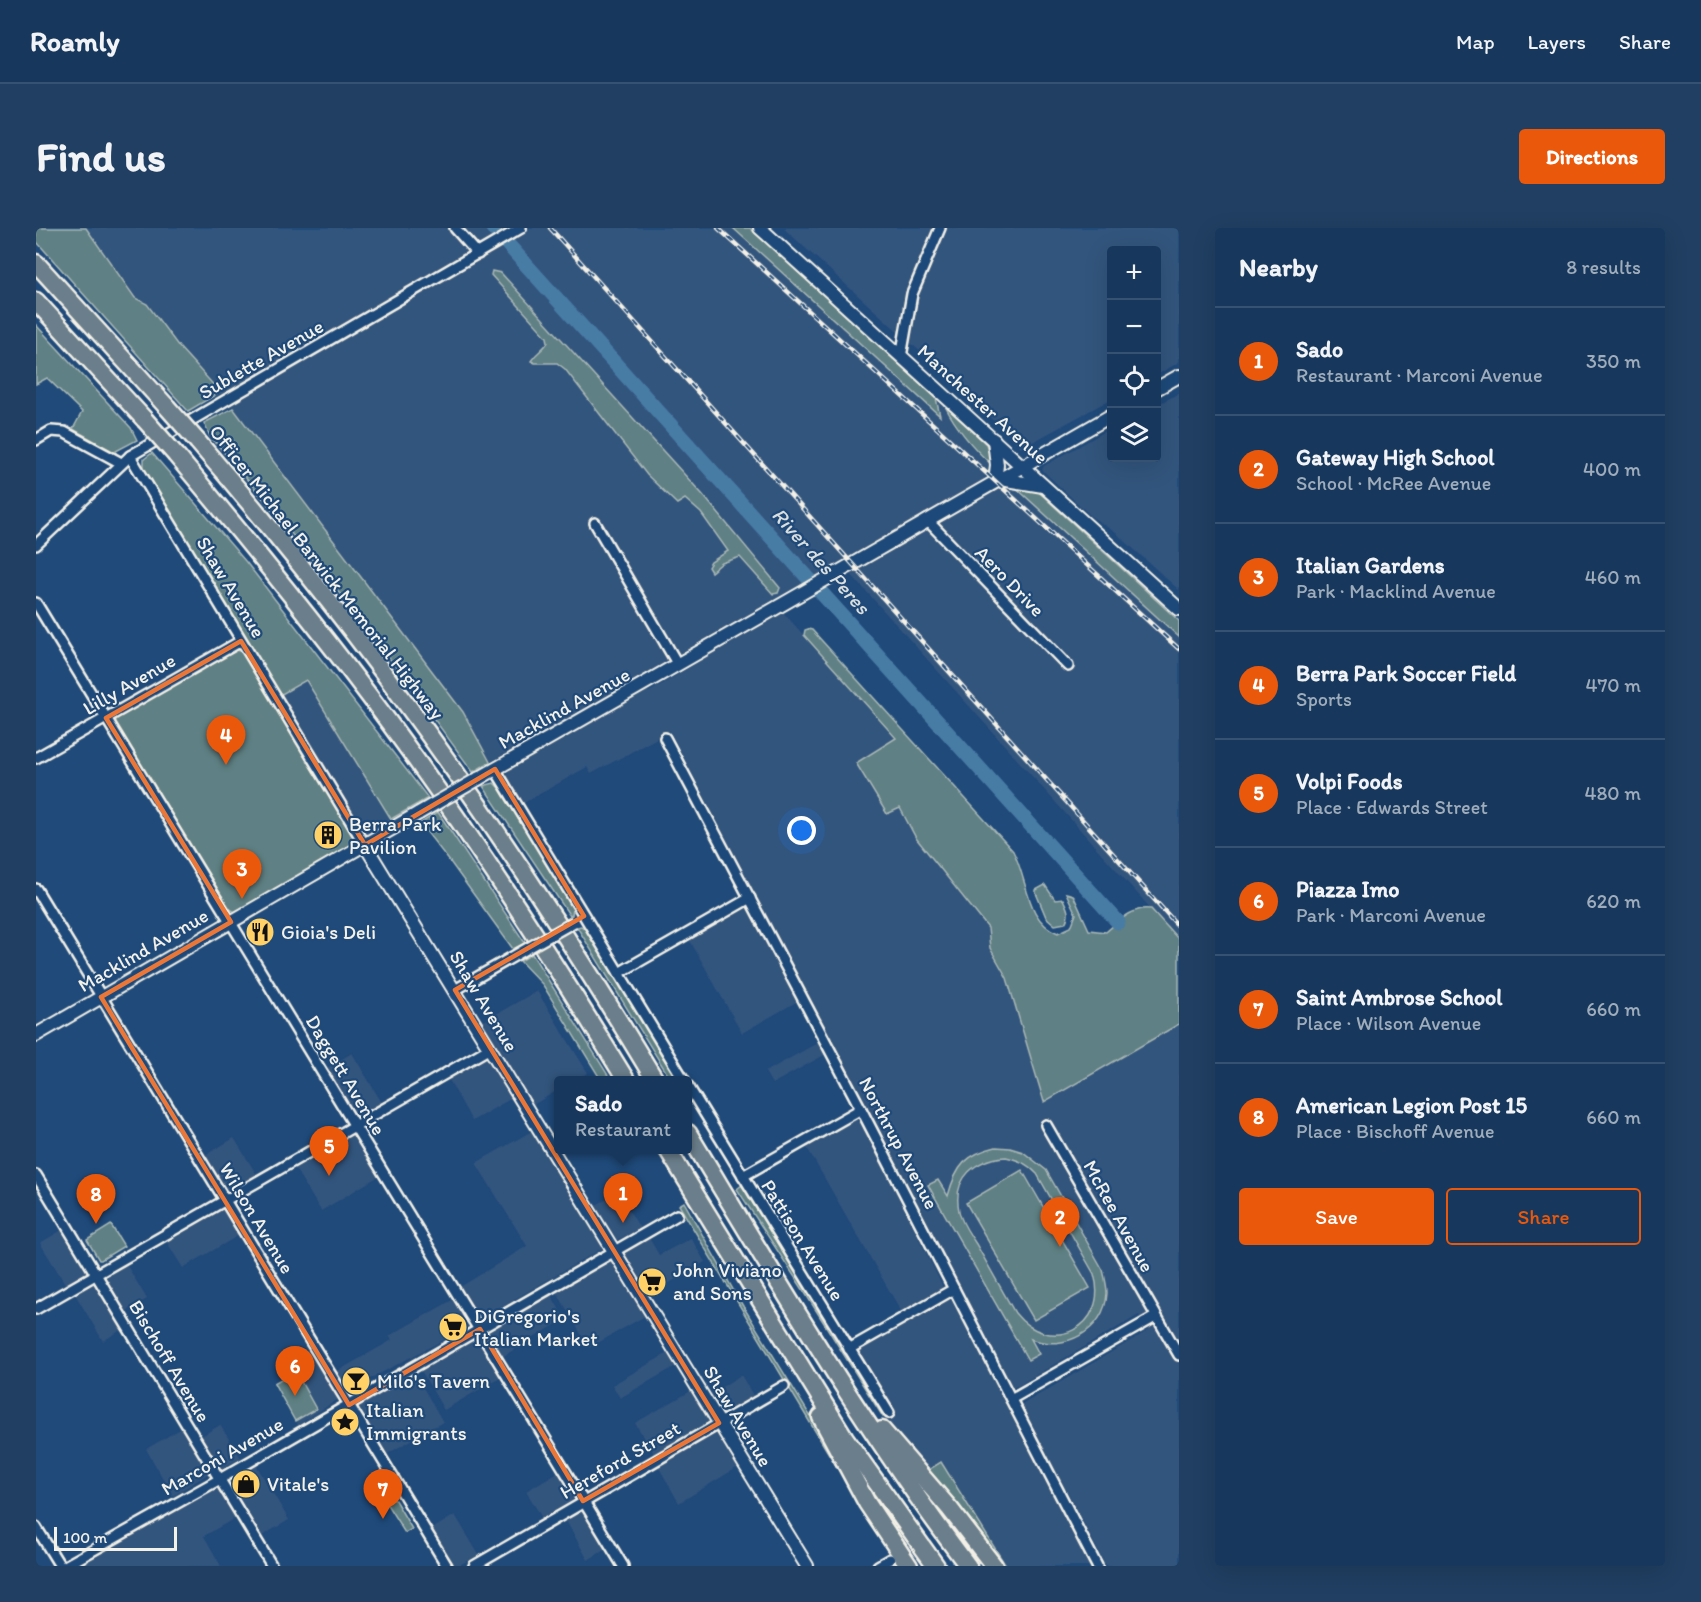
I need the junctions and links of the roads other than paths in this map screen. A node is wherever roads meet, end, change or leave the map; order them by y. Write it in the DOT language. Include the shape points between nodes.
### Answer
graph roads {
  1 [pos="454,228"];
  2 [pos="521,228"];
  3 [pos="760,228"];
  4 [pos="940,228"];
  5 [pos="482,252"];
  6 [pos="36,263"];
  7 [pos="36,301"];
  8 [pos="901,357"];
  9 [pos="1179,376"];
  10 [pos="1161,386"];
  11 [pos="1107,418"];
  12 [pos="36,440"];
  13 [pos="994,440"];
  14 [pos="130,456"];
  15 [pos="121,463"];
  16 [pos="1023,466"];
  17 [pos="997,480"];
  18 [pos="1046,487"];
  19 [pos="927,520"];
  20 [pos="595,523"];
  21 [pos="36,546"];
  22 [pos="36,603"];
  23 [pos="1179,609"];
  24 [pos="241,641"];
  25 [pos="678,665"];
  26 [pos="1068,666"];
  27 [pos="106,718"];
  28 [pos="666,738"];
  29 [pos="36,758"];
  30 [pos="495,769"];
  31 [pos="365,845"];
  32 [pos="36,889"];
  33 [pos="750,898"];
  34 [pos="584,916"];
  35 [pos="231,922"];
  36 [pos="619,973"];
  37 [pos="455,990"];
  38 [pos="101,997"];
  39 [pos="36,1035"];
  40 [pos="490,1048"];
  41 [pos="624,1076"];
  42 [pos="654,1076"];
  43 [pos="682,1076"];
  44 [pos="692,1094"];
  45 [pos="861,1109"];
  46 [pos="355,1125"];
  47 [pos="1046,1125"];
  48 [pos="692,1141"];
  49 [pos="554,1153"];
  50 [pos="555,1154"];
  51 [pos="671,1154"];
  52 [pos="36,1175"];
  53 [pos="743,1176"];
  54 [pos="224,1199"];
  55 [pos="677,1215"];
  56 [pos="613,1250"];
  57 [pos="96,1274"];
  58 [pos="954,1289"];
  59 [pos="36,1309"];
  60 [pos="1155,1317"];
  61 [pos="480,1329"];
  62 [pos="849,1349"];
  63 [pos="1179,1355"];
  64 [pos="810,1382"];
  65 [pos="841,1384"];
  66 [pos="784,1386"];
  67 [pos="1011,1399"];
  68 [pos="349,1404"];
  69 [pos="889,1413"];
  70 [pos="719,1423"];
  71 [pos="220,1479"];
  72 [pos="584,1501"];
  73 [pos="36,1527"];
  74 [pos="890,1559"];
  75 [pos="60,1566"];
  76 [pos="65,1566"];
  77 [pos="272,1566"];
  78 [pos="447,1566"];
  79 [pos="474,1566"];
  80 [pos="623,1566"];
  81 [pos="807,1566"];
  82 [pos="878,1566"];
  83 [pos="909,1566"];
  84 [pos="936,1566"];
  85 [pos="968,1566"];
  86 [pos="994,1566"];
  87 [pos="1097,1566"];
  1 -- 5 [label="street"];
  2 -- 5 [label="street, Sublette Avenue"];
  3 -- 8 [label="street, Manchester Avenue"];
  4 -- 8 [label="street" via="912,294"];
  5 -- 14 [label="street, Sublette Avenue"];
  6 -- 42 [label="highway, Officer Michael Barwick Memorial Highway, bridge" via="198,442 330,603 455,771 563,931"];
  7 -- 41 [label="highway, bridge" via="176,455 295,599 411,752 531,928"];
  8 -- 13 [label="street, Manchester Avenue"];
  9 -- 10 [label="street"];
  11 -- 16 [label="street, Macklind Avenue"];
  12 -- 15 [label="street" via="58,430"];
  13 -- 16 [label="street, Manchester Avenue"];
  13 -- 17 [label="street"];
  14 -- 15 [label="street, Sublette Avenue"];
  14 -- 24 [label="street, Shaw Avenue"];
  15 -- 21 [label="street, Sublette Avenue"];
  16 -- 17 [label="street, Macklind Avenue"];
  16 -- 18 [label="street, Manchester Avenue"];
  17 -- 18 [label="street"];
  17 -- 19 [label="street, Macklind Avenue"];
  18 -- 23 [label="street, Manchester Avenue"];
  19 -- 25 [label="street, Macklind Avenue"];
  19 -- 26 [label="street, Aero Drive"];
  20 -- 25 [label="street"];
  22 -- 27 [label="street, Daggett Avenue"];
  24 -- 27 [label="street, Lilly Avenue"];
  24 -- 31 [label="street, Shaw Avenue"];
  25 -- 30 [label="street, Macklind Avenue"];
  27 -- 29 [label="street, Lilly Avenue"];
  27 -- 35 [label="street, Daggett Avenue"];
  28 -- 33 [label="street, Northrup Avenue"];
  30 -- 31 [label="street, Macklind Avenue, bridge"];
  30 -- 34 [label="street"];
  31 -- 35 [label="street, Macklind Avenue"];
  31 -- 37 [label="street, Shaw Avenue"];
  32 -- 38 [label="street, Wilson Avenue"];
  33 -- 36 [label="street"];
  33 -- 45 [label="street, Northrup Avenue"];
  34 -- 36 [label="street"];
  34 -- 37 [label="street, bridge"];
  35 -- 38 [label="street, Macklind Avenue"];
  35 -- 46 [label="street, Daggett Avenue"];
  36 -- 43 [label="street"];
  37 -- 40 [label="street, Shaw Avenue"];
  38 -- 39 [label="street, Macklind Avenue"];
  38 -- 54 [label="street, Wilson Avenue"];
  40 -- 46 [label="street"];
  40 -- 49 [label="street, Shaw Avenue"];
  44 -- 53 [label="street, Pattison Avenue"];
  45 -- 53 [label="street"];
  45 -- 58 [label="street, Northrup Avenue"];
  46 -- 54 [label="street"];
  46 -- 61 [label="street, Daggett Avenue"];
  47 -- 60 [label="street, McRee Avenue"];
  48 -- 65 [label="highway"];
  50 -- 56 [label="street, Shaw Avenue"];
  51 -- 64 [label="highway"];
  52 -- 57 [label="street, Bischoff Avenue"];
  53 -- 62 [label="street, Pattison Avenue"];
  54 -- 57 [label="street"];
  54 -- 68 [label="street, Wilson Avenue"];
  55 -- 56 [label="street, Marconi Avenue"];
  56 -- 61 [label="street, Marconi Avenue"];
  56 -- 70 [label="street, Shaw Avenue"];
  57 -- 59 [label="street"];
  57 -- 71 [label="street, Bischoff Avenue"];
  58 -- 62 [label="street"];
  58 -- 67 [label="street, Northrup Avenue"];
  60 -- 63 [label="street, McRee Avenue"];
  60 -- 67 [label="street"];
  61 -- 68 [label="street, Marconi Avenue"];
  61 -- 72 [label="street, Daggett Avenue"];
  62 -- 69 [label="street, Pattison Avenue"];
  64 -- 83 [label="highway" via="834,1443"];
  64 -- 84 [label="highway" via="870,1475"];
  65 -- 85 [label="highway"];
  65 -- 86 [label="highway"];
  66 -- 70 [label="street, Hereford Street"];
  67 -- 87 [label="street, Northrup Avenue"];
  68 -- 71 [label="street, Marconi Avenue"];
  68 -- 78 [label="street, Wilson Avenue"];
  70 -- 72 [label="street, Hereford Street"];
  70 -- 81 [label="street, Shaw Avenue"];
  71 -- 76 [label="street, Marconi Avenue"];
  71 -- 77 [label="street, Bischoff Avenue"];
  72 -- 79 [label="street, Hereford Street"];
  72 -- 80 [label="street, Daggett Avenue"];
  73 -- 75 [label="street"];
  74 -- 82 [label="street"];
}
